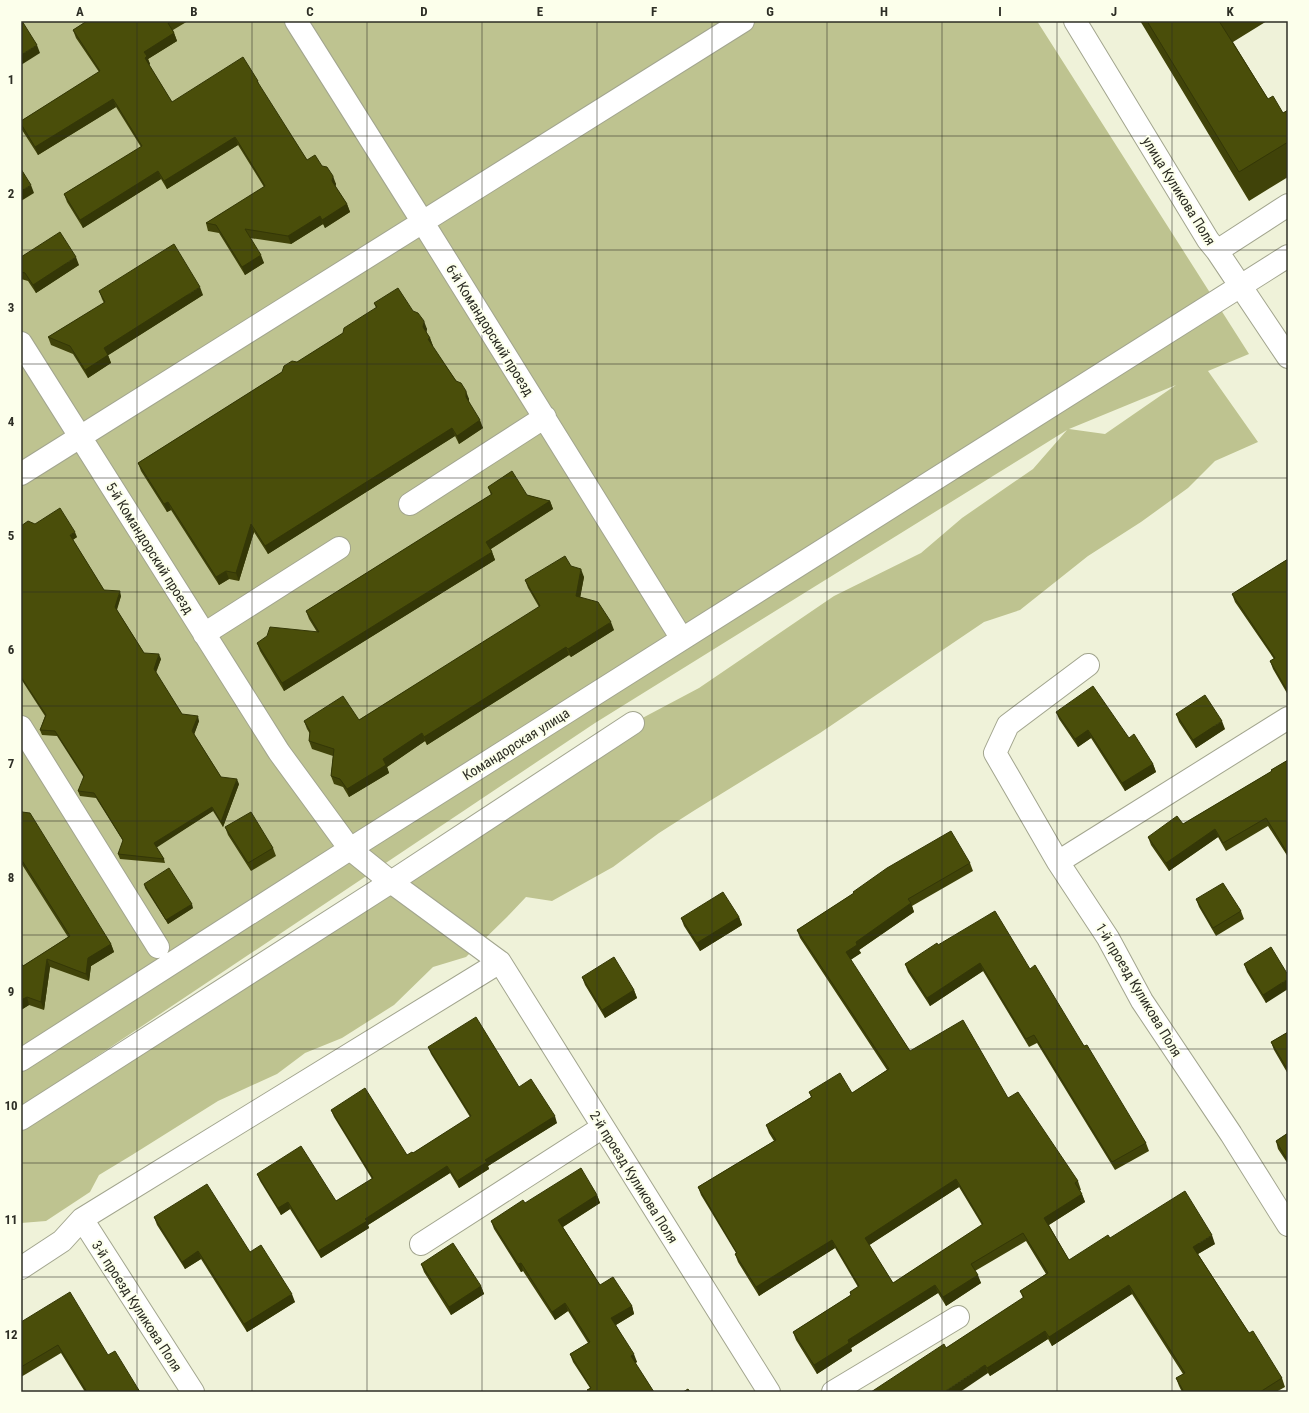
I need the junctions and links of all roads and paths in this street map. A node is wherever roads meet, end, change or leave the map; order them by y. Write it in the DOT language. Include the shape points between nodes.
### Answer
graph roads {
  1 [pos="296,21"];
  2 [pos="743,21"];
  3 [pos="1075,21"];
  4 [pos="1288,205"];
  5 [pos="422,222"];
  6 [pos="1217,251"];
  7 [pos="1288,256"];
  8 [pos="1241,286"];
  9 [pos="21,343"];
  10 [pos="1288,357"];
  11 [pos="545,417"];
  12 [pos="81,438"];
  13 [pos="21,474"];
  14 [pos="410,504"];
  15 [pos="339,548"];
  16 [pos="204,634"];
  17 [pos="682,639"];
  18 [pos="1088,665"];
  19 [pos="1288,718"];
  20 [pos="633,724"];
  21 [pos="21,727"];
  22 [pos="350,849"];
  23 [pos="1058,862"];
  24 [pos="391,882"];
  25 [pos="158,947"];
  26 [pos="500,962"];
  27 [pos="21,1060"];
  28 [pos="21,1119"];
  29 [pos="603,1127"];
  30 [pos="82,1219"];
  31 [pos="1288,1225"];
  32 [pos="421,1244"];
  33 [pos="21,1268"];
  34 [pos="958,1317"];
  35 [pos="193,1392"];
  36 [pos="769,1392"];
  37 [pos="833,1392"];
  1 -- 5 [label="street, 6-й Командорский проезд"];
  2 -- 5 [label="street"];
  3 -- 6 [label="street, улица Куликова Поля"];
  4 -- 6 [label="street"];
  5 -- 11 [label="street, 6-й Командорский проезд"];
  5 -- 12 [label="street"];
  6 -- 8 [label="street, улица Куликова Поля"];
  7 -- 8 [label="street, Командорская улица"];
  8 -- 10 [label="street, улица Куликова Поля"];
  8 -- 17 [label="street, Командорская улица"];
  9 -- 12 [label="street, 5-й Командорский проезд"];
  11 -- 14 [label="street"];
  11 -- 17 [label="street, 6-й Командорский проезд"];
  12 -- 13 [label="street"];
  12 -- 16 [label="street, 5-й Командорский проезд"];
  15 -- 16 [label="street"];
  16 -- 22 [label="street, 5-й Командорский проезд" via="279,752"];
  17 -- 22 [label="street, Командорская улица"];
  18 -- 23 [label="street, 1-й проезд Куликова Поля" via="1008,725 995,753"];
  19 -- 23 [label="street"];
  20 -- 24 [label="street"];
  21 -- 25 [label="street"];
  22 -- 24 [label="street, 5-й Командорский проезд"];
  22 -- 27 [label="street, Командорская улица"];
  23 -- 31 [label="street, 1-й проезд Куликова Поля" via="1108,938 1142,1001"];
  24 -- 26 [label="street, 5-й Командорский проезд"];
  24 -- 28 [label="street"];
  26 -- 29 [label="street, 2-й проезд Куликова Поля"];
  26 -- 30 [label="street"];
  29 -- 32 [label="street"];
  29 -- 36 [label="street, 2-й проезд Куликова Поля"];
  30 -- 33 [label="street" via="62,1241"];
  30 -- 35 [label="street, 3-й проезд Куликова Поля"];
  34 -- 37 [label="street"];
}
